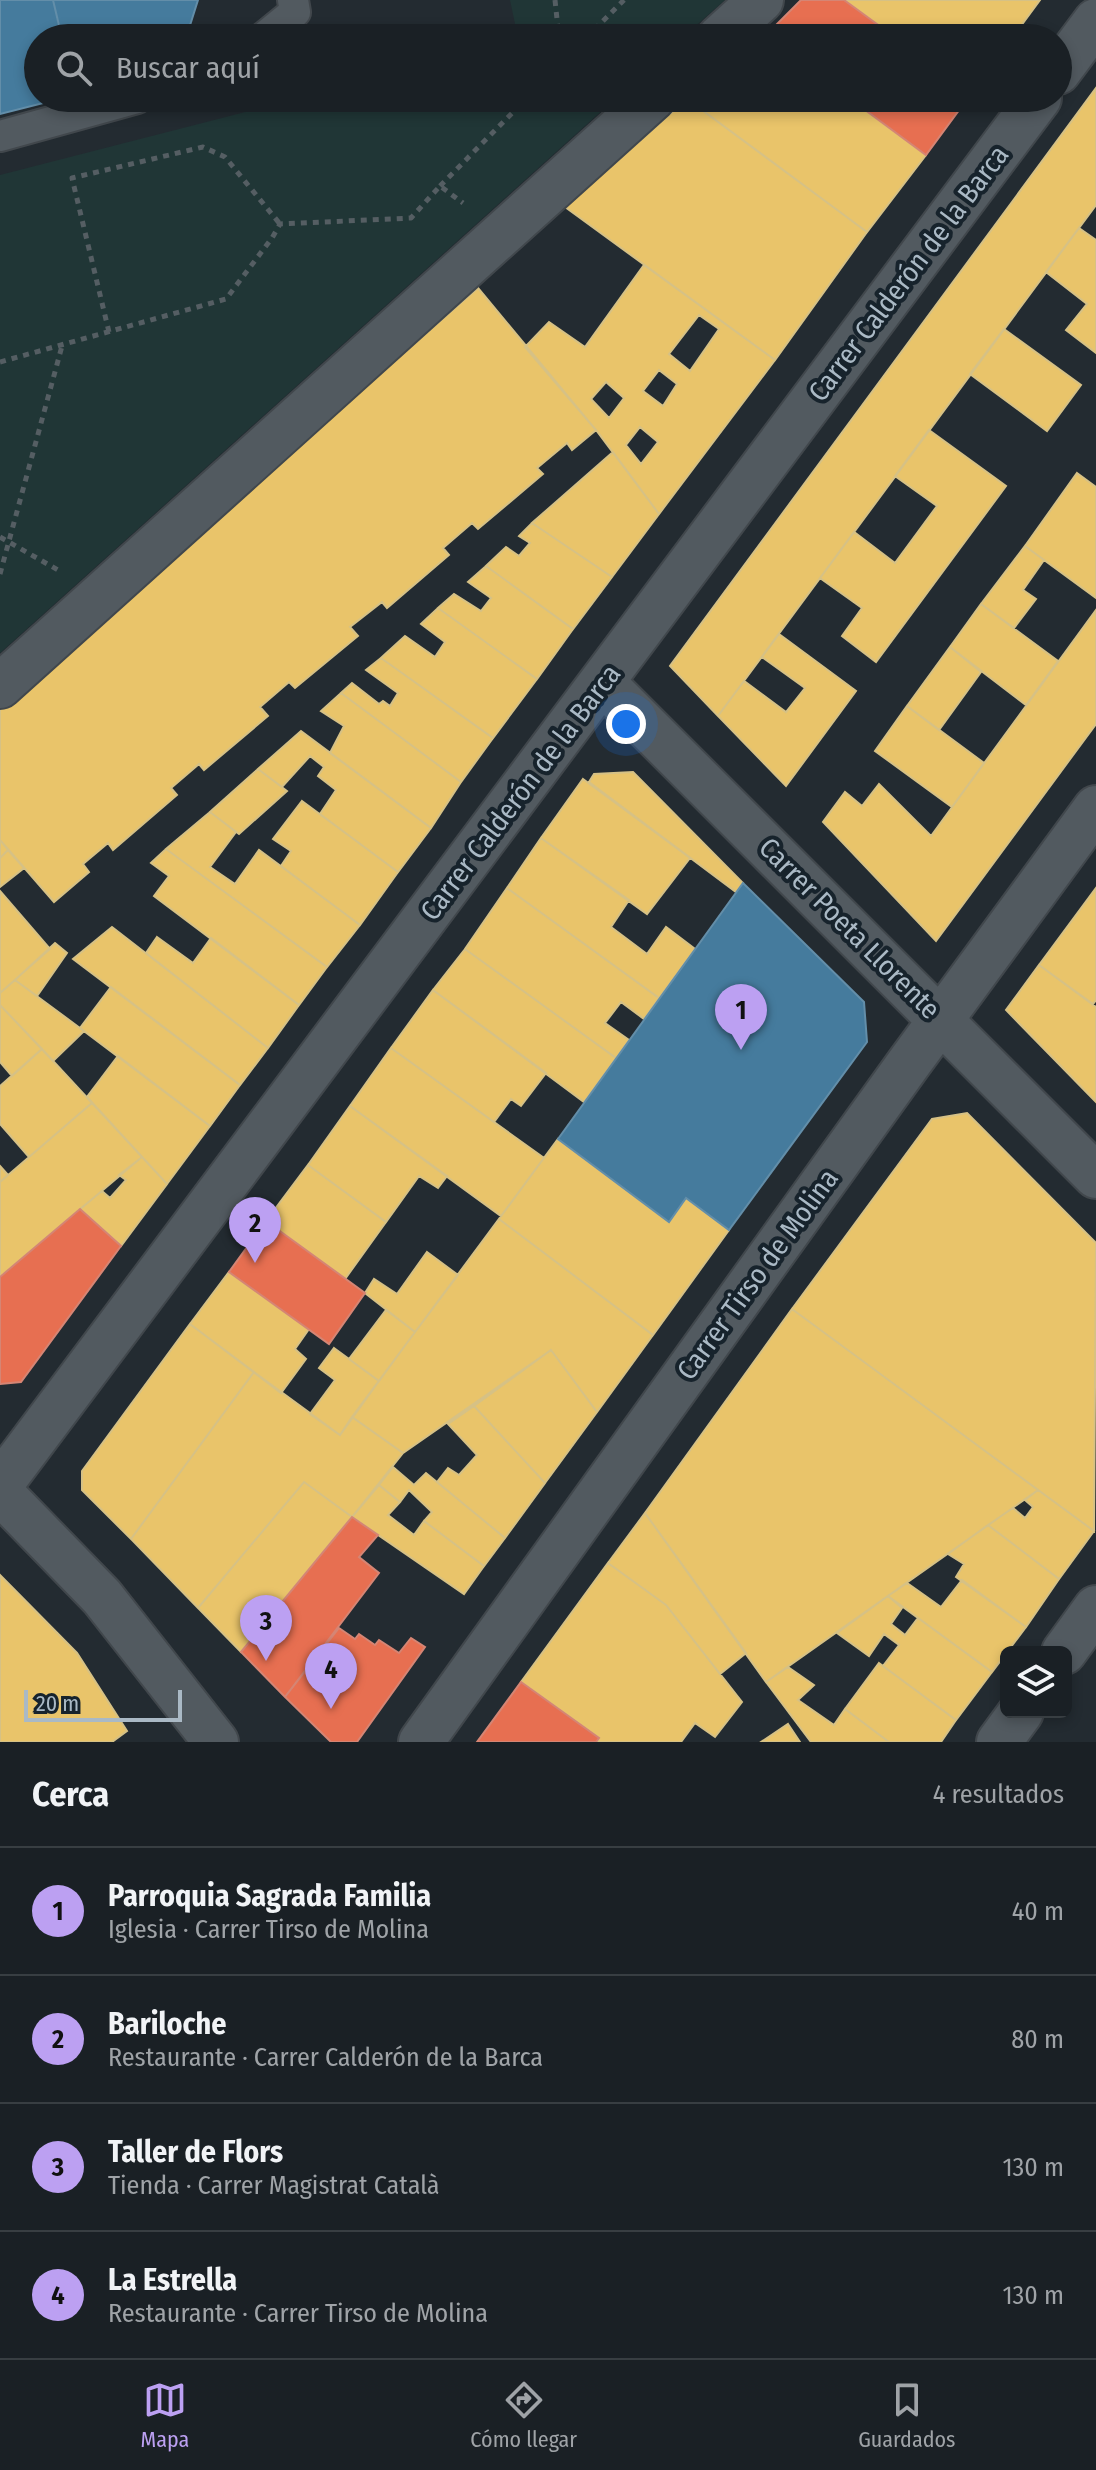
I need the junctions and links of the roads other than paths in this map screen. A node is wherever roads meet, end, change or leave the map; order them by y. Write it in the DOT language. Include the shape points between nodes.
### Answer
graph roads {
  1 [pos="293,0"];
  2 [pos="761,0"];
  3 [pos="1096,21"];
  4 [pos="280,24"];
  5 [pos="734,24"];
  6 [pos="1072,53"];
  7 [pos="87,112"];
  8 [pos="637,112"];
  9 [pos="1029,112"];
  10 [pos="0,136"];
  11 [pos="602,682"];
  12 [pos="0,686"];
  13 [pos="1096,808"];
  14 [pos="941,1020"];
  15 [pos="1096,1176"];
  16 [pos="0,1485"];
  17 [pos="0,1492"];
  18 [pos="1096,1608"];
  19 [pos="1068,1646"];
  20 [pos="1017,1718"];
  21 [pos="216,1742"];
  22 [pos="421,1742"];
  23 [pos="999,1742"];
  1 -- 4 [label="lane" via="295,12"];
  2 -- 5 [label="street"];
  3 -- 6 [label="street"];
  7 -- 10 [label="lane"];
  8 -- 12 [label="street"];
  9 -- 11 [label="street, Carrer Calderón de la Barca"];
  11 -- 14 [label="street, Carrer Poeta Llorente"];
  11 -- 16 [label="street, Carrer Calderón de la Barca"];
  13 -- 14 [label="street, Carrer Tirso de Molina"];
  14 -- 15 [label="street, Carrer Poeta Llorente"];
  14 -- 22 [label="street, Carrer Tirso de Molina"];
  17 -- 21 [label="street" via="102,1597"];
  18 -- 19 [label="street"];
  20 -- 23 [label="street"];
}
